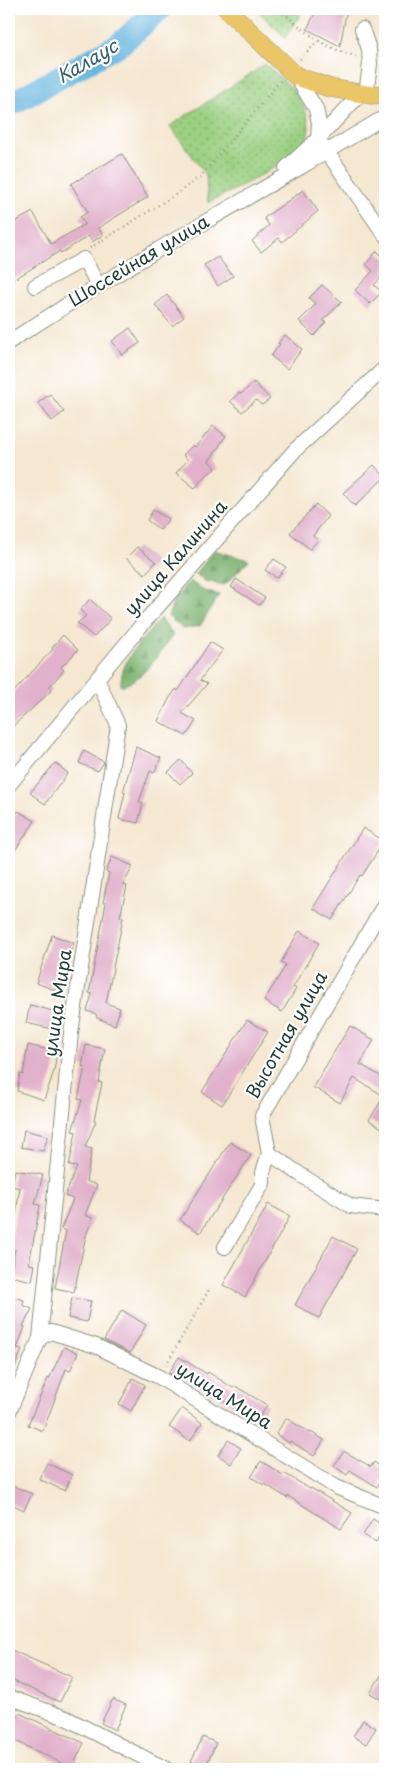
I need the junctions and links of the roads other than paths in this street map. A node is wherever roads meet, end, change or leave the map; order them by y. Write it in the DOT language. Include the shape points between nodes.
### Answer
graph roads {
  1 [pos="227,9"];
  2 [pos="242,16"];
  3 [pos="362,29"];
  4 [pos="289,77"];
  5 [pos="385,86"];
  6 [pos="371,92"];
  7 [pos="385,118"];
  8 [pos="322,145"];
  9 [pos="271,182"];
  10 [pos="385,236"];
  11 [pos="98,285"];
  12 [pos="35,286"];
  13 [pos="9,342"];
  14 [pos="385,368"];
  15 [pos="97,679"];
  16 [pos="9,784"];
  17 [pos="385,902"];
  18 [pos="268,1153"];
  19 [pos="385,1210"];
  20 [pos="225,1247"];
  21 [pos="40,1338"];
  22 [pos="9,1412"];
  23 [pos="385,1506"];
  24 [pos="9,1697"];
  25 [pos="166,1769"];
  1 -- 2 [label="main road"];
  2 -- 4 [label="main road"];
  2 -- 6 [label="main road" via="303,69 332,82"];
  3 -- 6 [label="street" via="368,49"];
  4 -- 6 [label="main road" via="330,88"];
  4 -- 8 [label="street" via="316,109"];
  5 -- 6 [label="main road"];
  6 -- 8 [label="street"];
  7 -- 8 [label="street"];
  8 -- 9 [label="street"];
  8 -- 9 [label="street" via="301,167"];
  8 -- 10 [label="street"];
  9 -- 11 [label="street, Шоссейная улица"];
  11 -- 12 [label="street" via="84,259"];
  11 -- 13 [label="street, Шоссейная улица"];
  14 -- 15 [label="street, улица Калинина" via="295,450"];
  15 -- 16 [label="street, улица Калинина"];
  15 -- 21 [label="street, улица Мира" via="118,725 71,1034"];
  17 -- 18 [label="street, Высотная улица" via="262,1116"];
  18 -- 19 [label="street" via="351,1206"];
  18 -- 20 [label="street" via="263,1183"];
  21 -- 22 [label="street, улица Мира"];
  21 -- 23 [label="street, улица Мира" via="51,1332 87,1343 159,1377 336,1487"];
  24 -- 25 [label="street" via="66,1718"];
}
